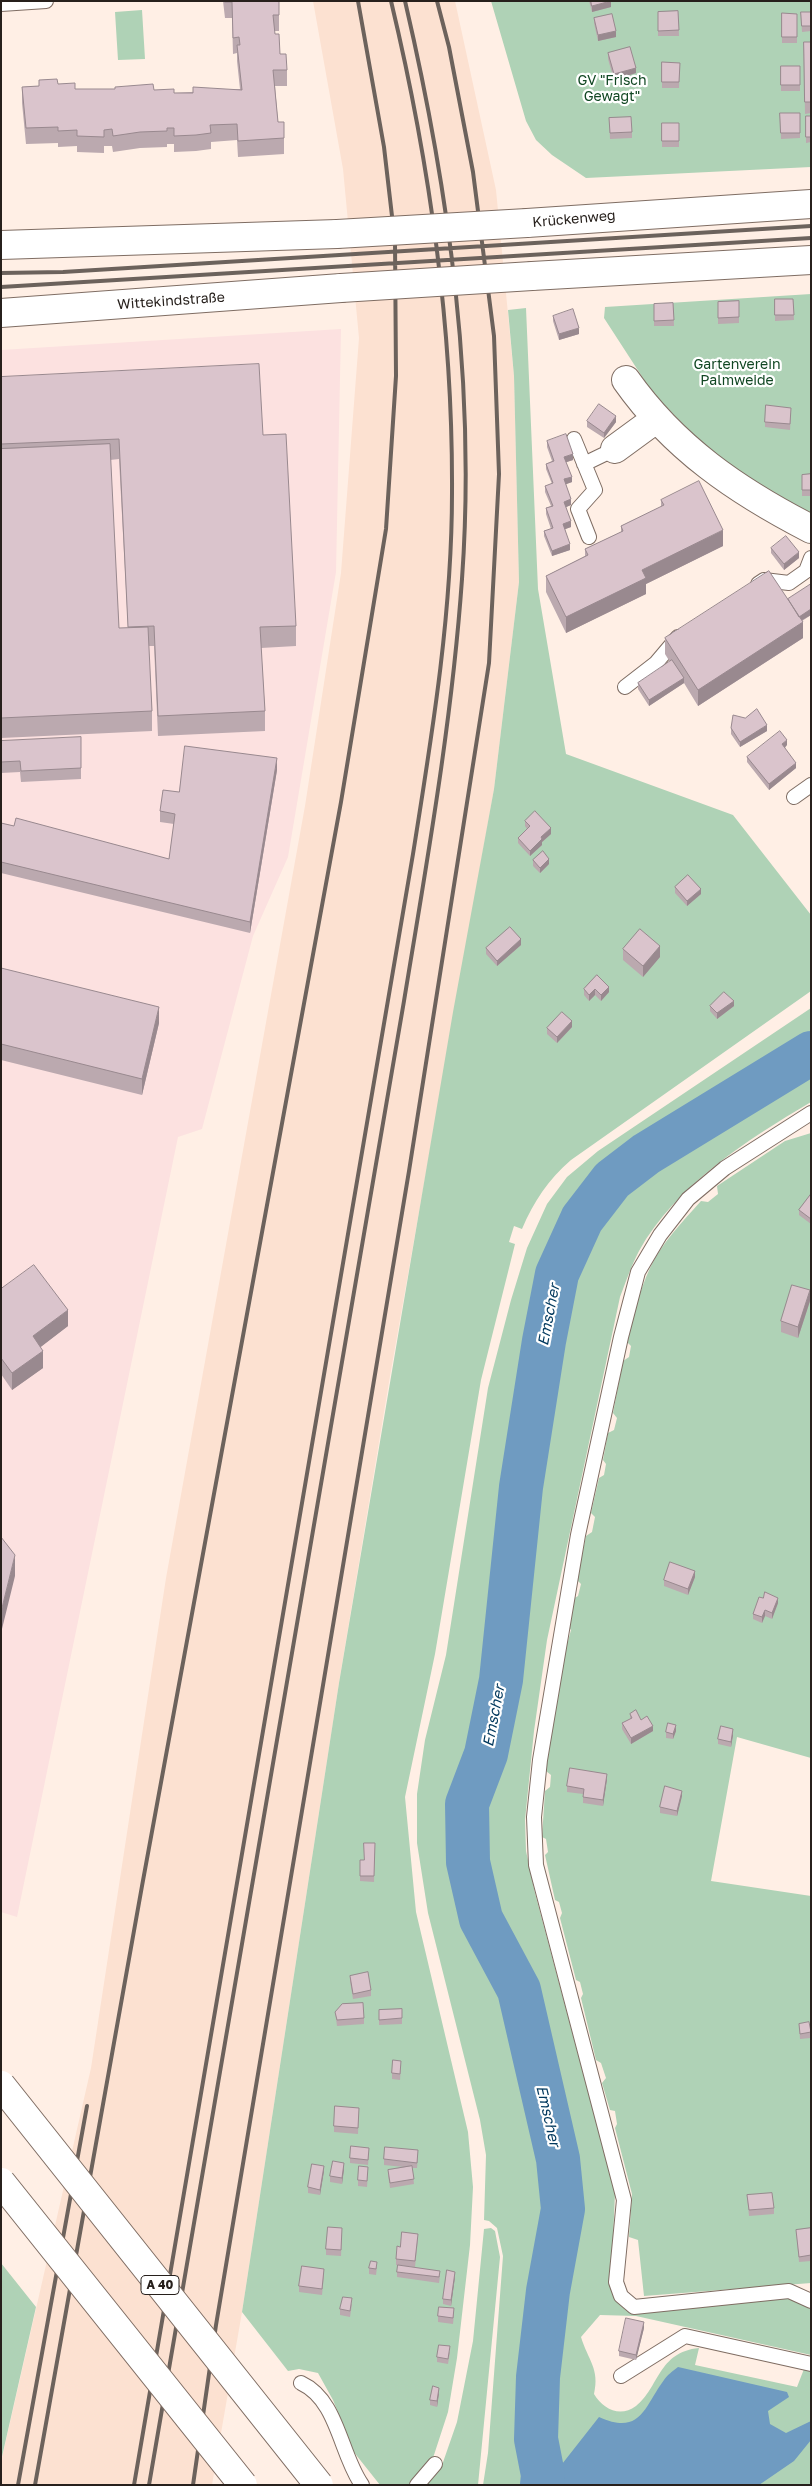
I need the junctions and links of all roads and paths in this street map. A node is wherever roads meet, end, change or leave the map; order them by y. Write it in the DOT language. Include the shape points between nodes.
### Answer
graph roads {
  1 [pos="46,1"];
  2 [pos="1,4"];
  3 [pos="811,204"];
  4 [pos="1,245"];
  5 [pos="811,260"];
  6 [pos="1,313"];
  7 [pos="626,380"];
  8 [pos="656,419"];
  9 [pos="574,439"];
  10 [pos="615,449"];
  11 [pos="584,464"];
  12 [pos="811,529"];
  13 [pos="590,537"];
  14 [pos="811,558"];
  15 [pos="748,590"];
  16 [pos="687,630"];
  17 [pos="625,687"];
  18 [pos="811,786"];
  19 [pos="794,797"];
  20 [pos="811,1113"];
  21 [pos="1,2085"];
  22 [pos="1,2182"];
  23 [pos="811,2301"];
  24 [pos="811,2364"];
  25 [pos="621,2376"];
  26 [pos="301,2383"];
  27 [pos="435,2464"];
  28 [pos="243,2485"];
  29 [pos="319,2485"];
  30 [pos="362,2485"];
  31 [pos="417,2485"];
  1 -- 2 [label="lane"];
  3 -- 4 [label="main road, Krückenweg, bridge" via="337,234"];
  5 -- 6 [label="main road, Wittekindstraße, bridge" via="341,288"];
  7 -- 8 [label="main road"];
  8 -- 10 [label="main road"];
  8 -- 12 [label="main road" via="723,479"];
  9 -- 11 [label="lane"];
  10 -- 11 [label="lane"];
  11 -- 13 [label="lane" via="595,490 578,509"];
  14 -- 15 [label="lane" via="806,571 789,583 764,580"];
  16 -- 17 [label="lane" via="656,663"];
  18 -- 19 [label="lane"];
  20 -- 23 [label="lane" via="725,1168 688,1198 638,1272 578,1534 540,1760 534,1817 536,1865 624,2200 616,2282 621,2296 634,2306 789,2291"];
  21 -- 29 [label="main road, A 40, bridge"];
  22 -- 28 [label="main road, bridge"];
  24 -- 25 [label="lane" via="685,2336"];
  26 -- 30 [label="lane" via="313,2388 331,2415"];
  27 -- 31 [label="lane"];
}
